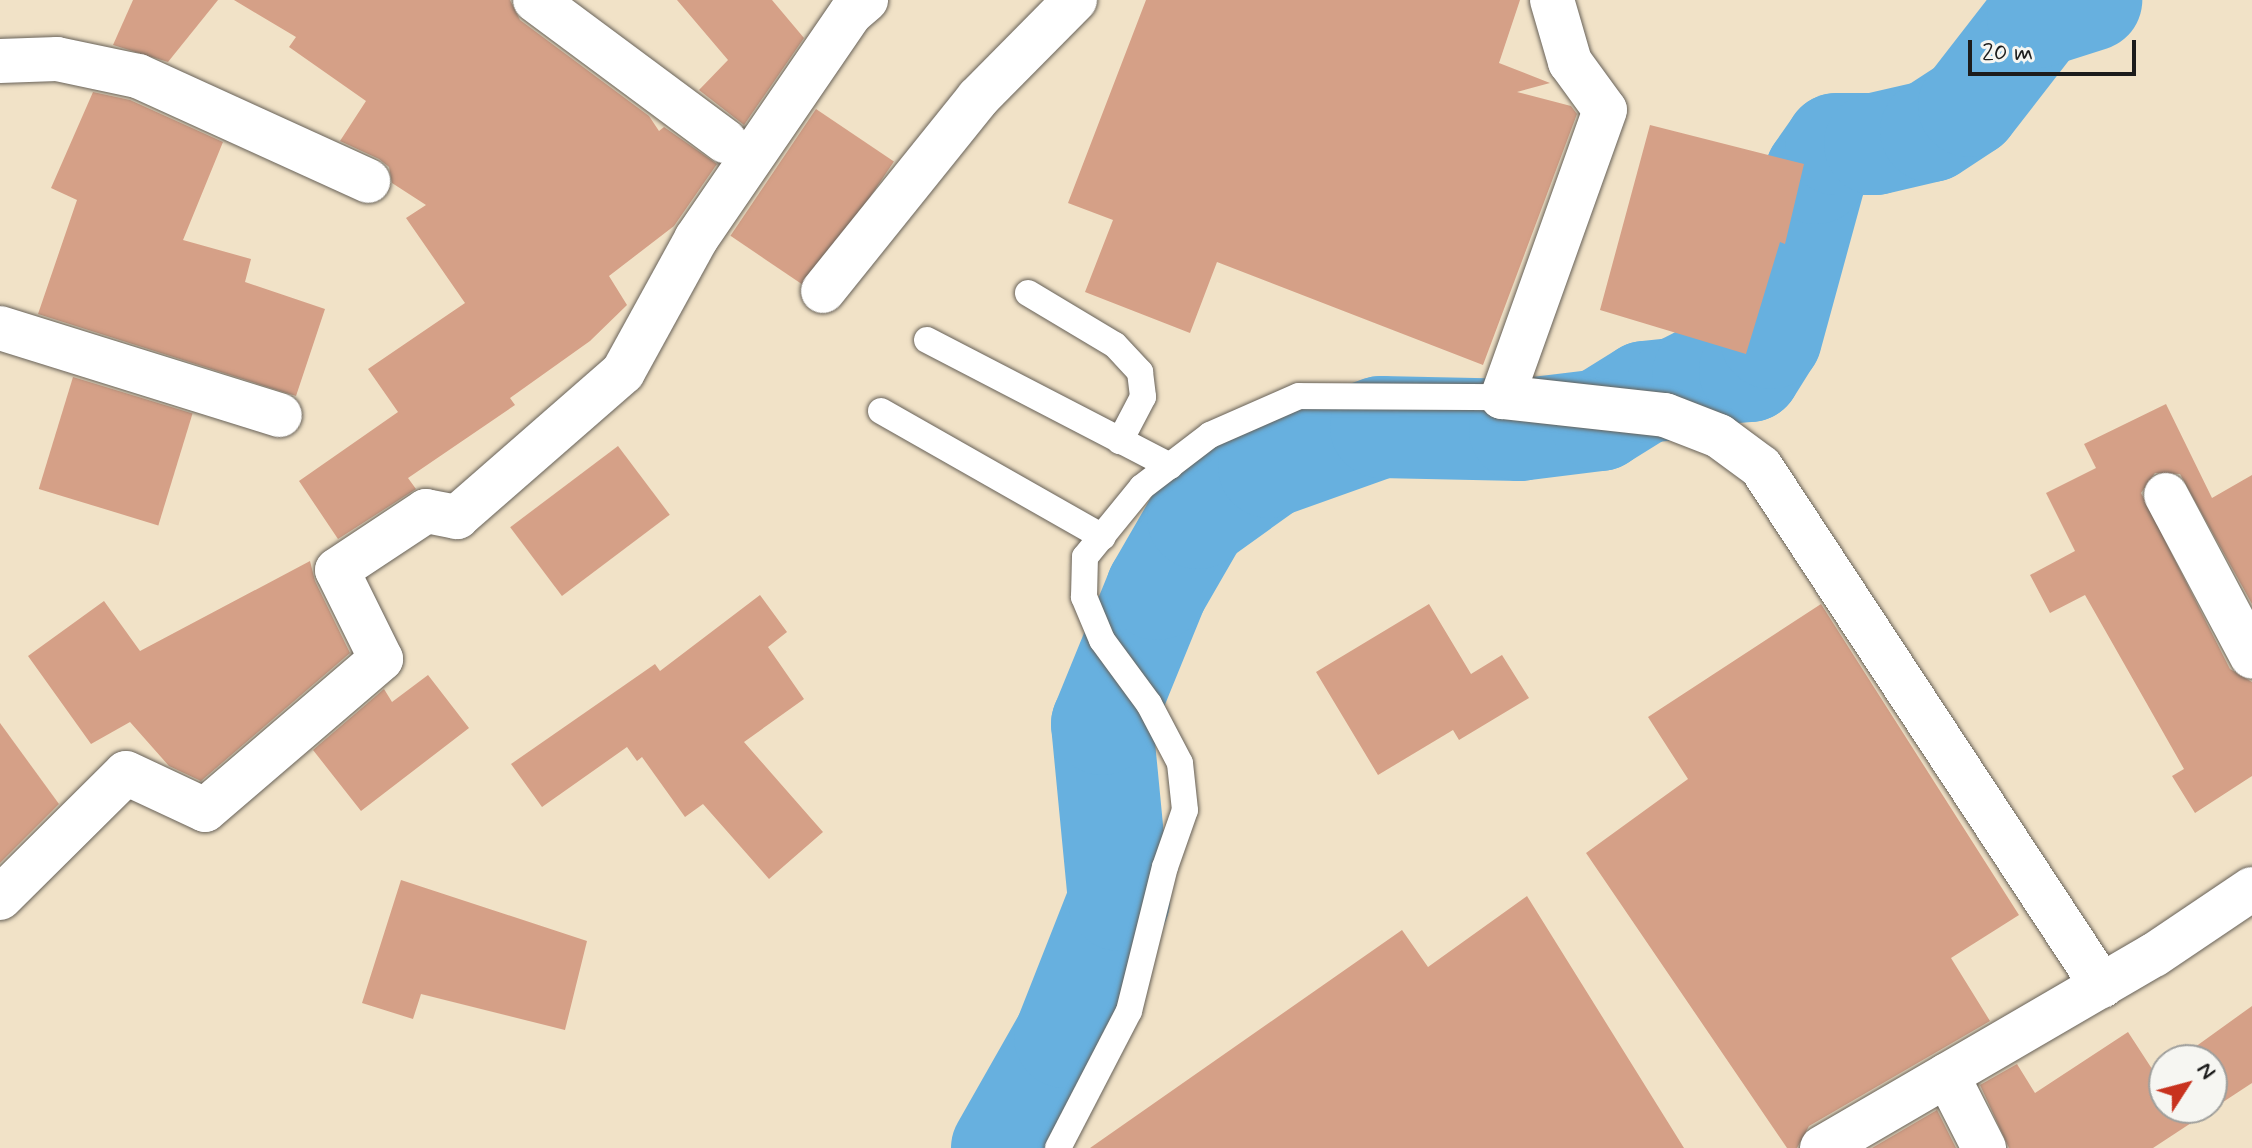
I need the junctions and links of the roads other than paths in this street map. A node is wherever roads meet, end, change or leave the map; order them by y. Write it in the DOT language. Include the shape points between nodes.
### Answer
graph roads {
  1 [pos="535,0"];
  2 [pos="866,0"];
  3 [pos="1075,0"];
  4 [pos="1552,0"];
  5 [pos="0,61"];
  6 [pos="725,141"];
  7 [pos="368,181"];
  8 [pos="823,291"];
  9 [pos="1028,293"];
  10 [pos="0,328"];
  11 [pos="927,340"];
  12 [pos="1502,397"];
  13 [pos="881,411"];
  14 [pos="280,415"];
  15 [pos="1120,441"];
  16 [pos="1170,466"];
  17 [pos="2166,495"];
  18 [pos="1103,537"];
  19 [pos="2252,657"];
  20 [pos="2252,889"];
  21 [pos="0,898"];
  22 [pos="2102,986"];
  23 [pos="1947,1075"];
  24 [pos="1058,1148"];
  25 [pos="1822,1148"];
  26 [pos="1984,1148"];
  1 -- 6 [label="street"];
  2 -- 21 [label="street" via="851,13 696,239 623,372 457,517 426,511 337,570 381,659 205,810 126,773"];
  3 -- 8 [label="street" via="978,98"];
  4 -- 12 [label="street" via="1570,62 1605,110"];
  5 -- 7 [label="street" via="57,59 138,76"];
  9 -- 15 [label="lane" via="1115,345 1140,372 1143,397"];
  10 -- 14 [label="street"];
  11 -- 15 [label="lane"];
  12 -- 16 [label="lane" via="1299,396 1210,435"];
  12 -- 22 [label="street" via="1665,415 1719,436 1761,467"];
  13 -- 18 [label="lane"];
  15 -- 16 [label="lane"];
  16 -- 18 [label="lane" via="1142,487"];
  17 -- 19 [label="street"];
  18 -- 24 [label="lane" via="1085,557 1084,597 1102,640 1149,704 1180,763 1185,810 1129,1011"];
  20 -- 22 [label="street"];
  22 -- 23 [label="street"];
  23 -- 25 [label="street"];
  23 -- 26 [label="street"];
}
